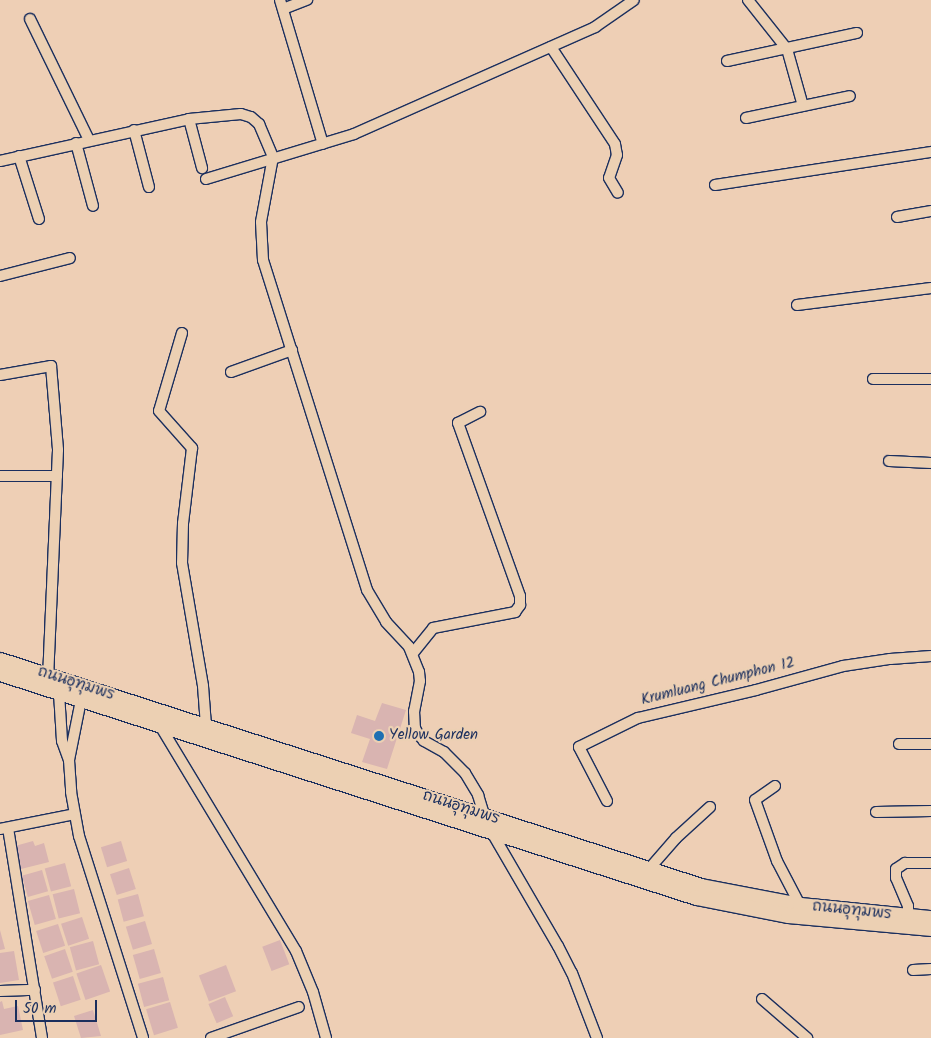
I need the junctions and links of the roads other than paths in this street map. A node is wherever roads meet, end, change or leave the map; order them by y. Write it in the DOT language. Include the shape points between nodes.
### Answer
graph roads {
  1 [pos="307,0"];
  2 [pos="634,0"];
  3 [pos="748,0"];
  4 [pos="282,5"];
  5 [pos="30,19"];
  6 [pos="858,33"];
  7 [pos="551,47"];
  8 [pos="787,49"];
  9 [pos="727,61"];
  10 [pos="850,96"];
  11 [pos="803,106"];
  12 [pos="746,118"];
  13 [pos="189,119"];
  14 [pos="134,130"];
  15 [pos="89,140"];
  16 [pos="76,143"];
  17 [pos="323,144"];
  18 [pos="931,152"];
  19 [pos="20,156"];
  20 [pos="273,157"];
  21 [pos="0,161"];
  22 [pos="202,168"];
  23 [pos="206,179"];
  24 [pos="715,185"];
  25 [pos="149,186"];
  26 [pos="618,193"];
  27 [pos="93,206"];
  28 [pos="931,212"];
  29 [pos="897,217"];
  30 [pos="39,219"];
  31 [pos="70,258"];
  32 [pos="0,276"];
  33 [pos="931,288"];
  34 [pos="797,305"];
  35 [pos="182,333"];
  36 [pos="292,350"];
  37 [pos="231,372"];
  38 [pos="0,375"];
  39 [pos="873,378"];
  40 [pos="931,379"];
  41 [pos="480,412"];
  42 [pos="889,461"];
  43 [pos="931,463"];
  44 [pos="0,476"];
  45 [pos="57,476"];
  46 [pos="413,653"];
  47 [pos="931,656"];
  48 [pos="0,660"];
  49 [pos="0,673"];
  50 [pos="48,675"];
  51 [pos="59,693"];
  52 [pos="81,700"];
  53 [pos="158,723"];
  54 [pos="206,726"];
  55 [pos="899,744"];
  56 [pos="931,744"];
  57 [pos="69,760"];
  58 [pos="774,786"];
  59 [pos="607,801"];
  60 [pos="710,807"];
  61 [pos="931,811"];
  62 [pos="876,812"];
  63 [pos="75,814"];
  64 [pos="484,815"];
  65 [pos="4,829"];
  66 [pos="491,831"];
  67 [pos="931,863"];
  68 [pos="649,869"];
  69 [pos="800,905"];
  70 [pos="908,916"];
  71 [pos="931,918"];
  72 [pos="931,928"];
  73 [pos="931,969"];
  74 [pos="913,970"];
  75 [pos="35,990"];
  76 [pos="0,991"];
  77 [pos="762,999"];
  78 [pos="299,1007"];
  79 [pos="42,1038"];
  80 [pos="142,1038"];
  81 [pos="211,1038"];
  82 [pos="326,1038"];
  83 [pos="597,1038"];
  84 [pos="807,1038"];
  1 -- 4 [label="street"];
  2 -- 7 [label="street" via="608,21"];
  3 -- 8 [label="street"];
  4 -- 17 [label="street"];
  5 -- 15 [label="street"];
  6 -- 8 [label="street"];
  7 -- 17 [label="street" via="354,134"];
  7 -- 26 [label="street" via="615,144 617,155 608,178"];
  8 -- 9 [label="street"];
  8 -- 11 [label="street"];
  10 -- 11 [label="street"];
  11 -- 12 [label="street"];
  13 -- 14 [label="street"];
  13 -- 20 [label="street" via="241,114 252,117 259,124"];
  13 -- 22 [label="street"];
  14 -- 15 [label="street"];
  14 -- 25 [label="street"];
  15 -- 16 [label="street"];
  16 -- 19 [label="street"];
  16 -- 27 [label="street"];
  17 -- 20 [label="street"];
  18 -- 24 [label="street"];
  19 -- 21 [label="street"];
  19 -- 30 [label="street"];
  20 -- 23 [label="street"];
  20 -- 36 [label="street" via="261,222 261,243 263,260"];
  28 -- 29 [label="street"];
  31 -- 32 [label="street"];
  33 -- 34 [label="street"];
  35 -- 54 [label="street" via="159,411 192,448 182,563 203,686"];
  36 -- 37 [label="street"];
  36 -- 46 [label="street" via="367,590 386,622"];
  38 -- 45 [label="street" via="51,366"];
  39 -- 40 [label="street"];
  41 -- 46 [label="street" via="458,423 520,596 520,606 515,612 433,628"];
  42 -- 43 [label="street"];
  44 -- 45 [label="street"];
  45 -- 50 [label="street"];
  46 -- 64 [label="street" via="420,681 414,711 416,728 424,740 444,752 465,773 478,795"];
  47 -- 59 [label="street, Krumluang Chumphon 12" via="843,666 638,718 579,746"];
  48 -- 50 [label="street, ถนนอุทุมพร"];
  49 -- 51 [label="street, ถนนอุทุมพร"];
  50 -- 54 [label="street, ถนนอุทุมพร"];
  51 -- 52 [label="street, ถนนอุทุมพร"];
  51 -- 57 [label="street" via="62,742"];
  52 -- 53 [label="street, ถนนอุทุมพร"];
  52 -- 57 [label="street"];
  53 -- 66 [label="street, ถนนอุทุมพร"];
  53 -- 82 [label="street" via="296,951 313,992"];
  54 -- 64 [label="street, ถนนอุทุมพร"];
  55 -- 56 [label="street"];
  57 -- 63 [label="street"];
  58 -- 69 [label="street" via="755,800 777,861"];
  60 -- 68 [label="street"];
  61 -- 62 [label="street"];
  63 -- 65 [label="street"];
  63 -- 80 [label="street"];
  64 -- 66 [label="street"];
  64 -- 68 [label="street, ถนนอุทุมพร"];
  65 -- 75 [label="street"];
  66 -- 72 [label="street, ถนนอุทุมพร" via="696,897 788,915"];
  66 -- 83 [label="street" via="572,973"];
  67 -- 70 [label="street" via="905,863 896,869"];
  68 -- 69 [label="street, ถนนอุทุมพร" via="701,886"];
  69 -- 70 [label="street, ถนนอุทุมพร"];
  70 -- 71 [label="street, ถนนอุทุมพร"];
  73 -- 74 [label="street"];
  75 -- 76 [label="street"];
  75 -- 79 [label="street"];
  77 -- 84 [label="street"];
  78 -- 81 [label="street"];
}
